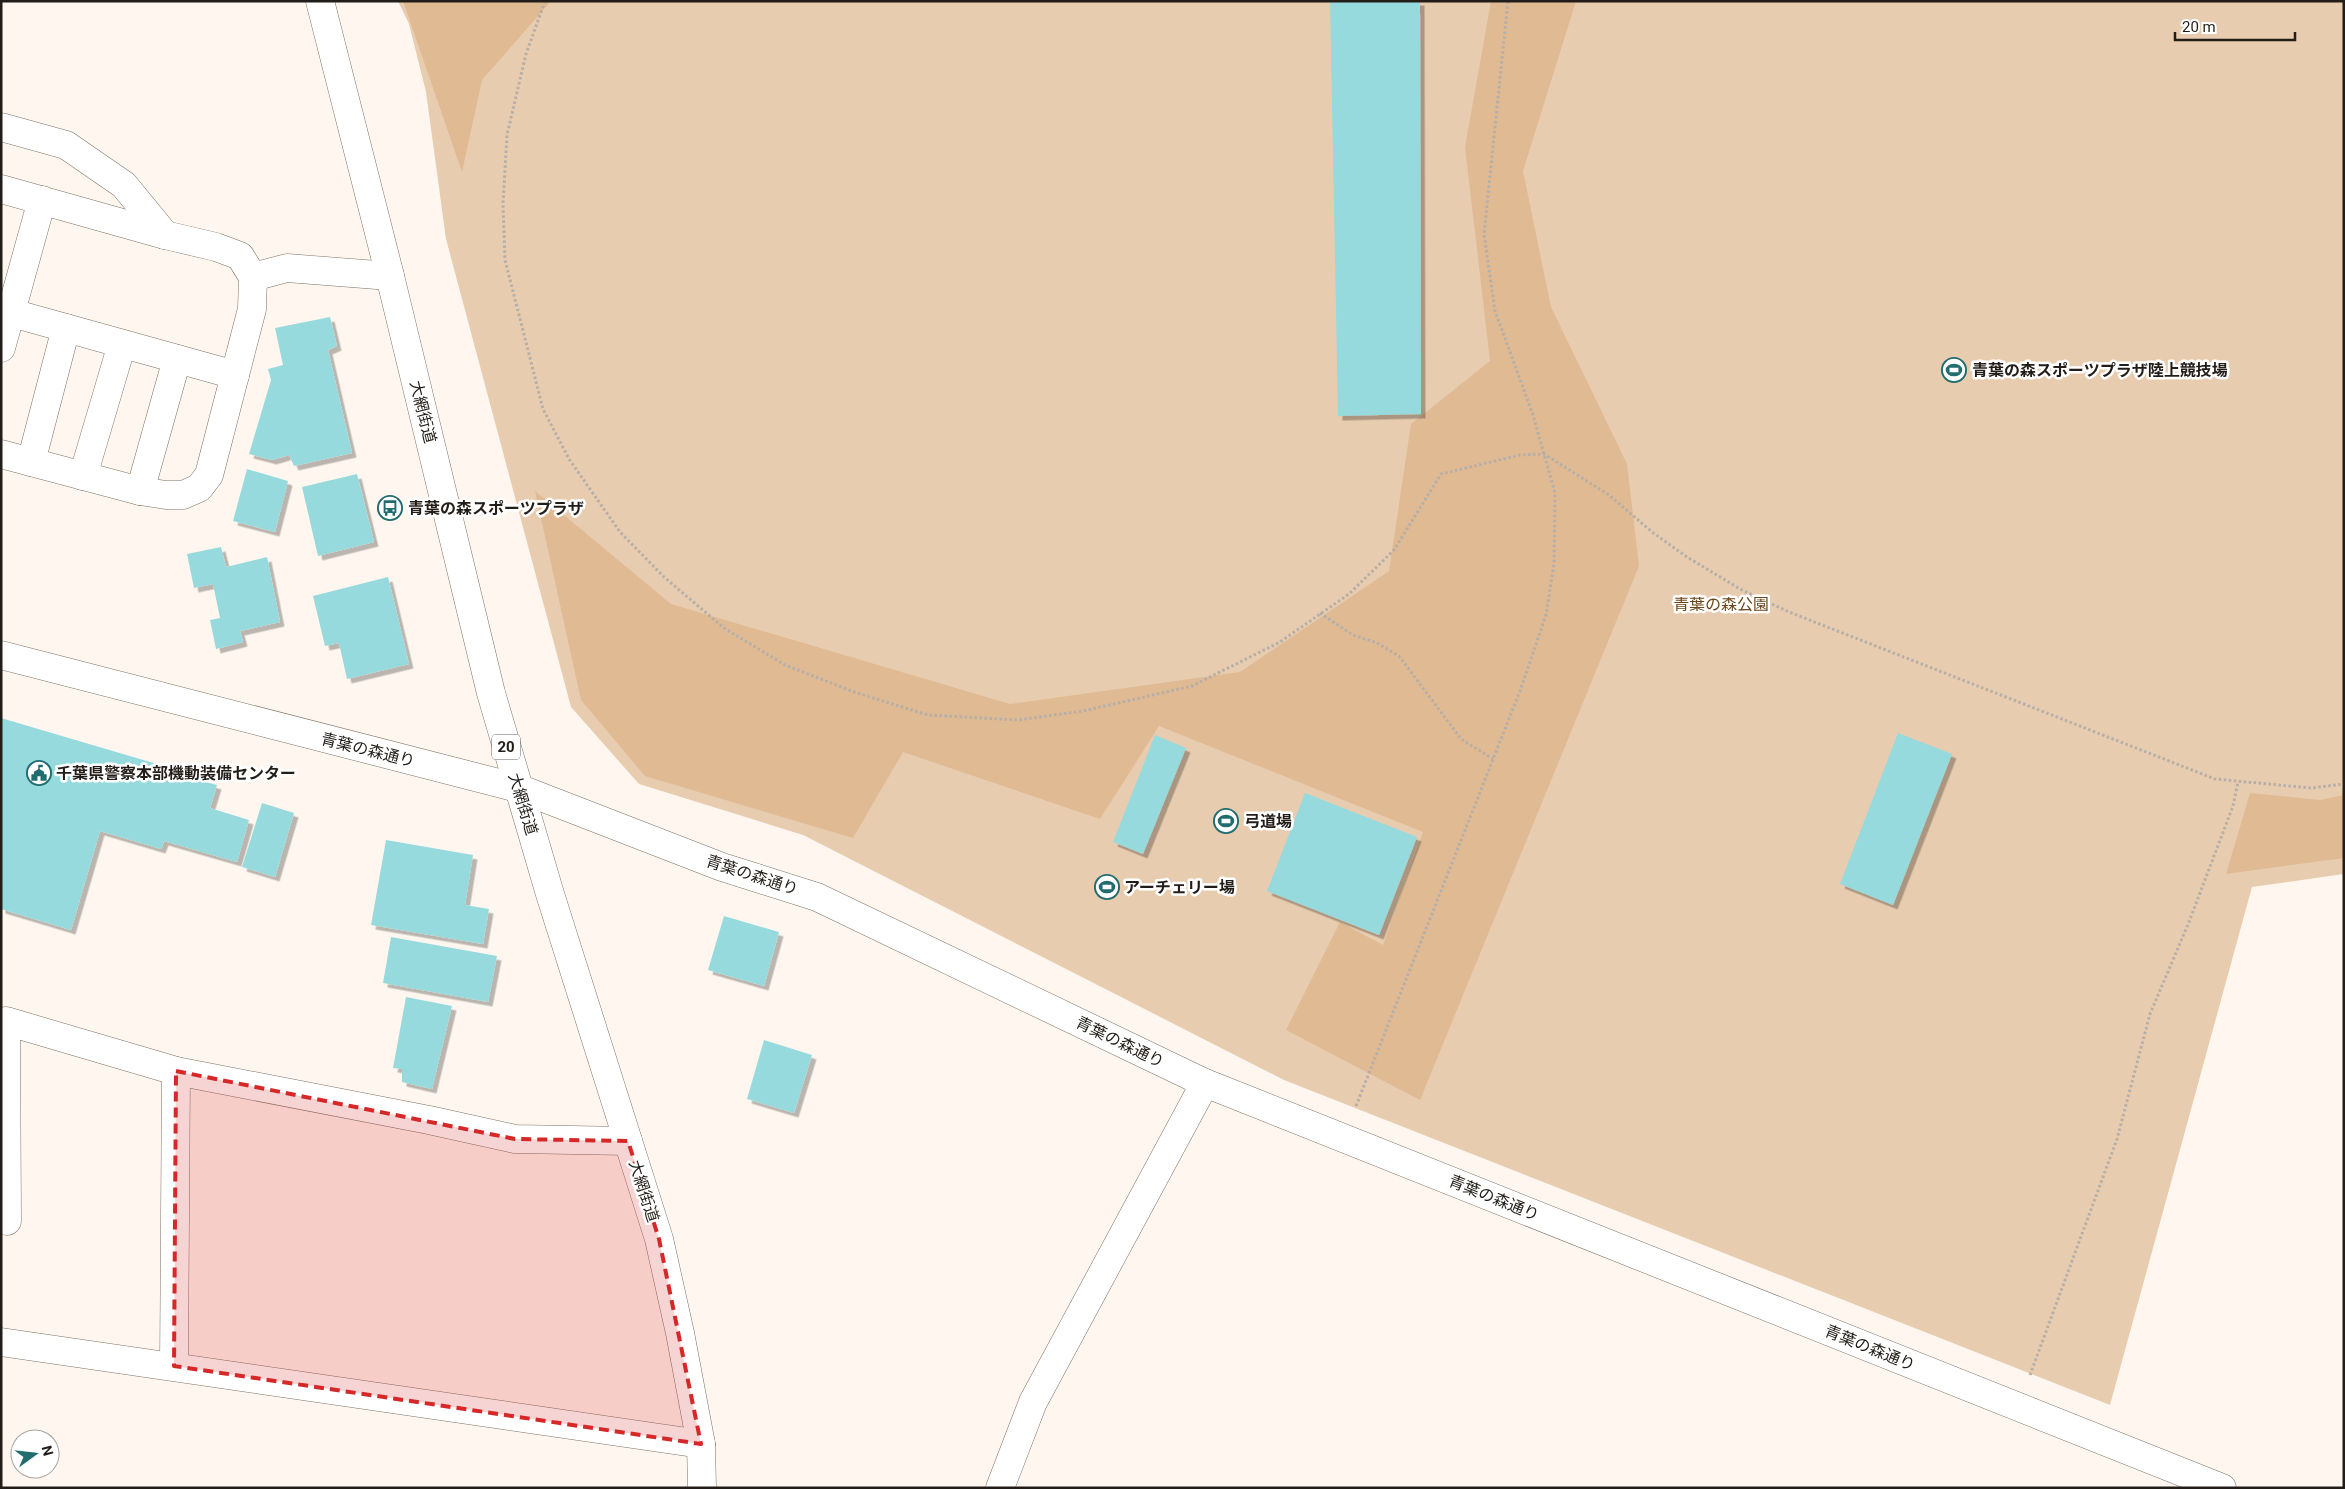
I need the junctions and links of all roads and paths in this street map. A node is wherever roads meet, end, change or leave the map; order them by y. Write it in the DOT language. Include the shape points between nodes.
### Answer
graph roads {
  1 [pos="320,1"];
  2 [pos="545,1"];
  3 [pos="1508,1"];
  4 [pos="1,127"];
  5 [pos="1,189"];
  6 [pos="42,200"];
  7 [pos="165,236"];
  8 [pos="390,276"];
  9 [pos="253,277"];
  10 [pos="6,311"];
  11 [pos="66,328"];
  12 [pos="122,344"];
  13 [pos="1,348"];
  14 [pos="177,359"];
  15 [pos="235,375"];
  16 [pos="1,454"];
  17 [pos="1544,454"];
  18 [pos="31,462"];
  19 [pos="82,476"];
  20 [pos="140,491"];
  21 [pos="1320,614"];
  22 [pos="1,655"];
  23 [pos="1493,760"];
  24 [pos="2238,782"];
  25 [pos="2344,784"];
  26 [pos="518,788"];
  27 [pos="176,1071"];
  28 [pos="1205,1083"];
  29 [pos="1354,1111"];
  30 [pos="628,1141"];
  31 [pos="7,1220"];
  32 [pos="1,1342"];
  33 [pos="174,1366"];
  34 [pos="2028,1380"];
  35 [pos="701,1444"];
  36 [pos="702,1488"];
  37 [pos="1000,1488"];
  38 [pos="2222,1488"];
  1 -- 8 [label="street, 大網街道 / 20"];
  2 -- 21 [label="path" via="526,54 507,135 503,204 505,260 543,409 569,459 620,532 664,578 724,628 786,665 854,692 928,715 1018,720 1083,711 1192,686 1280,642"];
  3 -- 17 [label="path" via="1484,234 1496,311"];
  4 -- 7 [label="street" via="66,145 124,185"];
  5 -- 6 [label="street"];
  6 -- 7 [label="street"];
  6 -- 10 [label="street"];
  7 -- 9 [label="street" via="216,247 240,256"];
  8 -- 9 [label="street" via="287,268"];
  8 -- 26 [label="street, 大網街道 / 20" via="491,694"];
  9 -- 15 [label="street" via="252,309"];
  10 -- 11 [label="street"];
  10 -- 13 [label="street"];
  11 -- 12 [label="street"];
  11 -- 18 [label="street"];
  12 -- 14 [label="street"];
  12 -- 19 [label="street"];
  14 -- 15 [label="street"];
  14 -- 20 [label="street"];
  15 -- 20 [label="street" via="210,475 199,488 182,495"];
  16 -- 18 [label="street"];
  17 -- 21 [label="path" via="1520,455 1441,474 1394,550 1349,594"];
  17 -- 23 [label="path" via="1554,493 1554,564 1546,615"];
  17 -- 24 [label="path" via="1609,495 1686,557 1740,589 1799,616 2215,779"];
  18 -- 19 [label="street"];
  19 -- 20 [label="street"];
  21 -- 23 [label="path" via="1353,635 1399,656 1461,740"];
  22 -- 26 [label="street, 青葉の森通り"];
  23 -- 29 [label="path"];
  24 -- 25 [label="path" via="2311,788"];
  24 -- 34 [label="path" via="2233,806 2189,922 2150,1014 2117,1139"];
  26 -- 28 [label="street, 青葉の森通り" via="722,867 817,897"];
  26 -- 30 [label="street, 大網街道 / 20"];
  27 -- 30 [label="street" via="516,1139"];
  27 -- 31 [label="street" via="6,1021"];
  27 -- 33 [label="street"];
  28 -- 37 [label="street" via="1033,1402"];
  28 -- 38 [label="street, 青葉の森通り"];
  30 -- 35 [label="street, 大網街道 / 20" via="659,1239"];
  32 -- 33 [label="street"];
  33 -- 35 [label="street"];
  35 -- 36 [label="street, 大網街道 / 20"];
}
